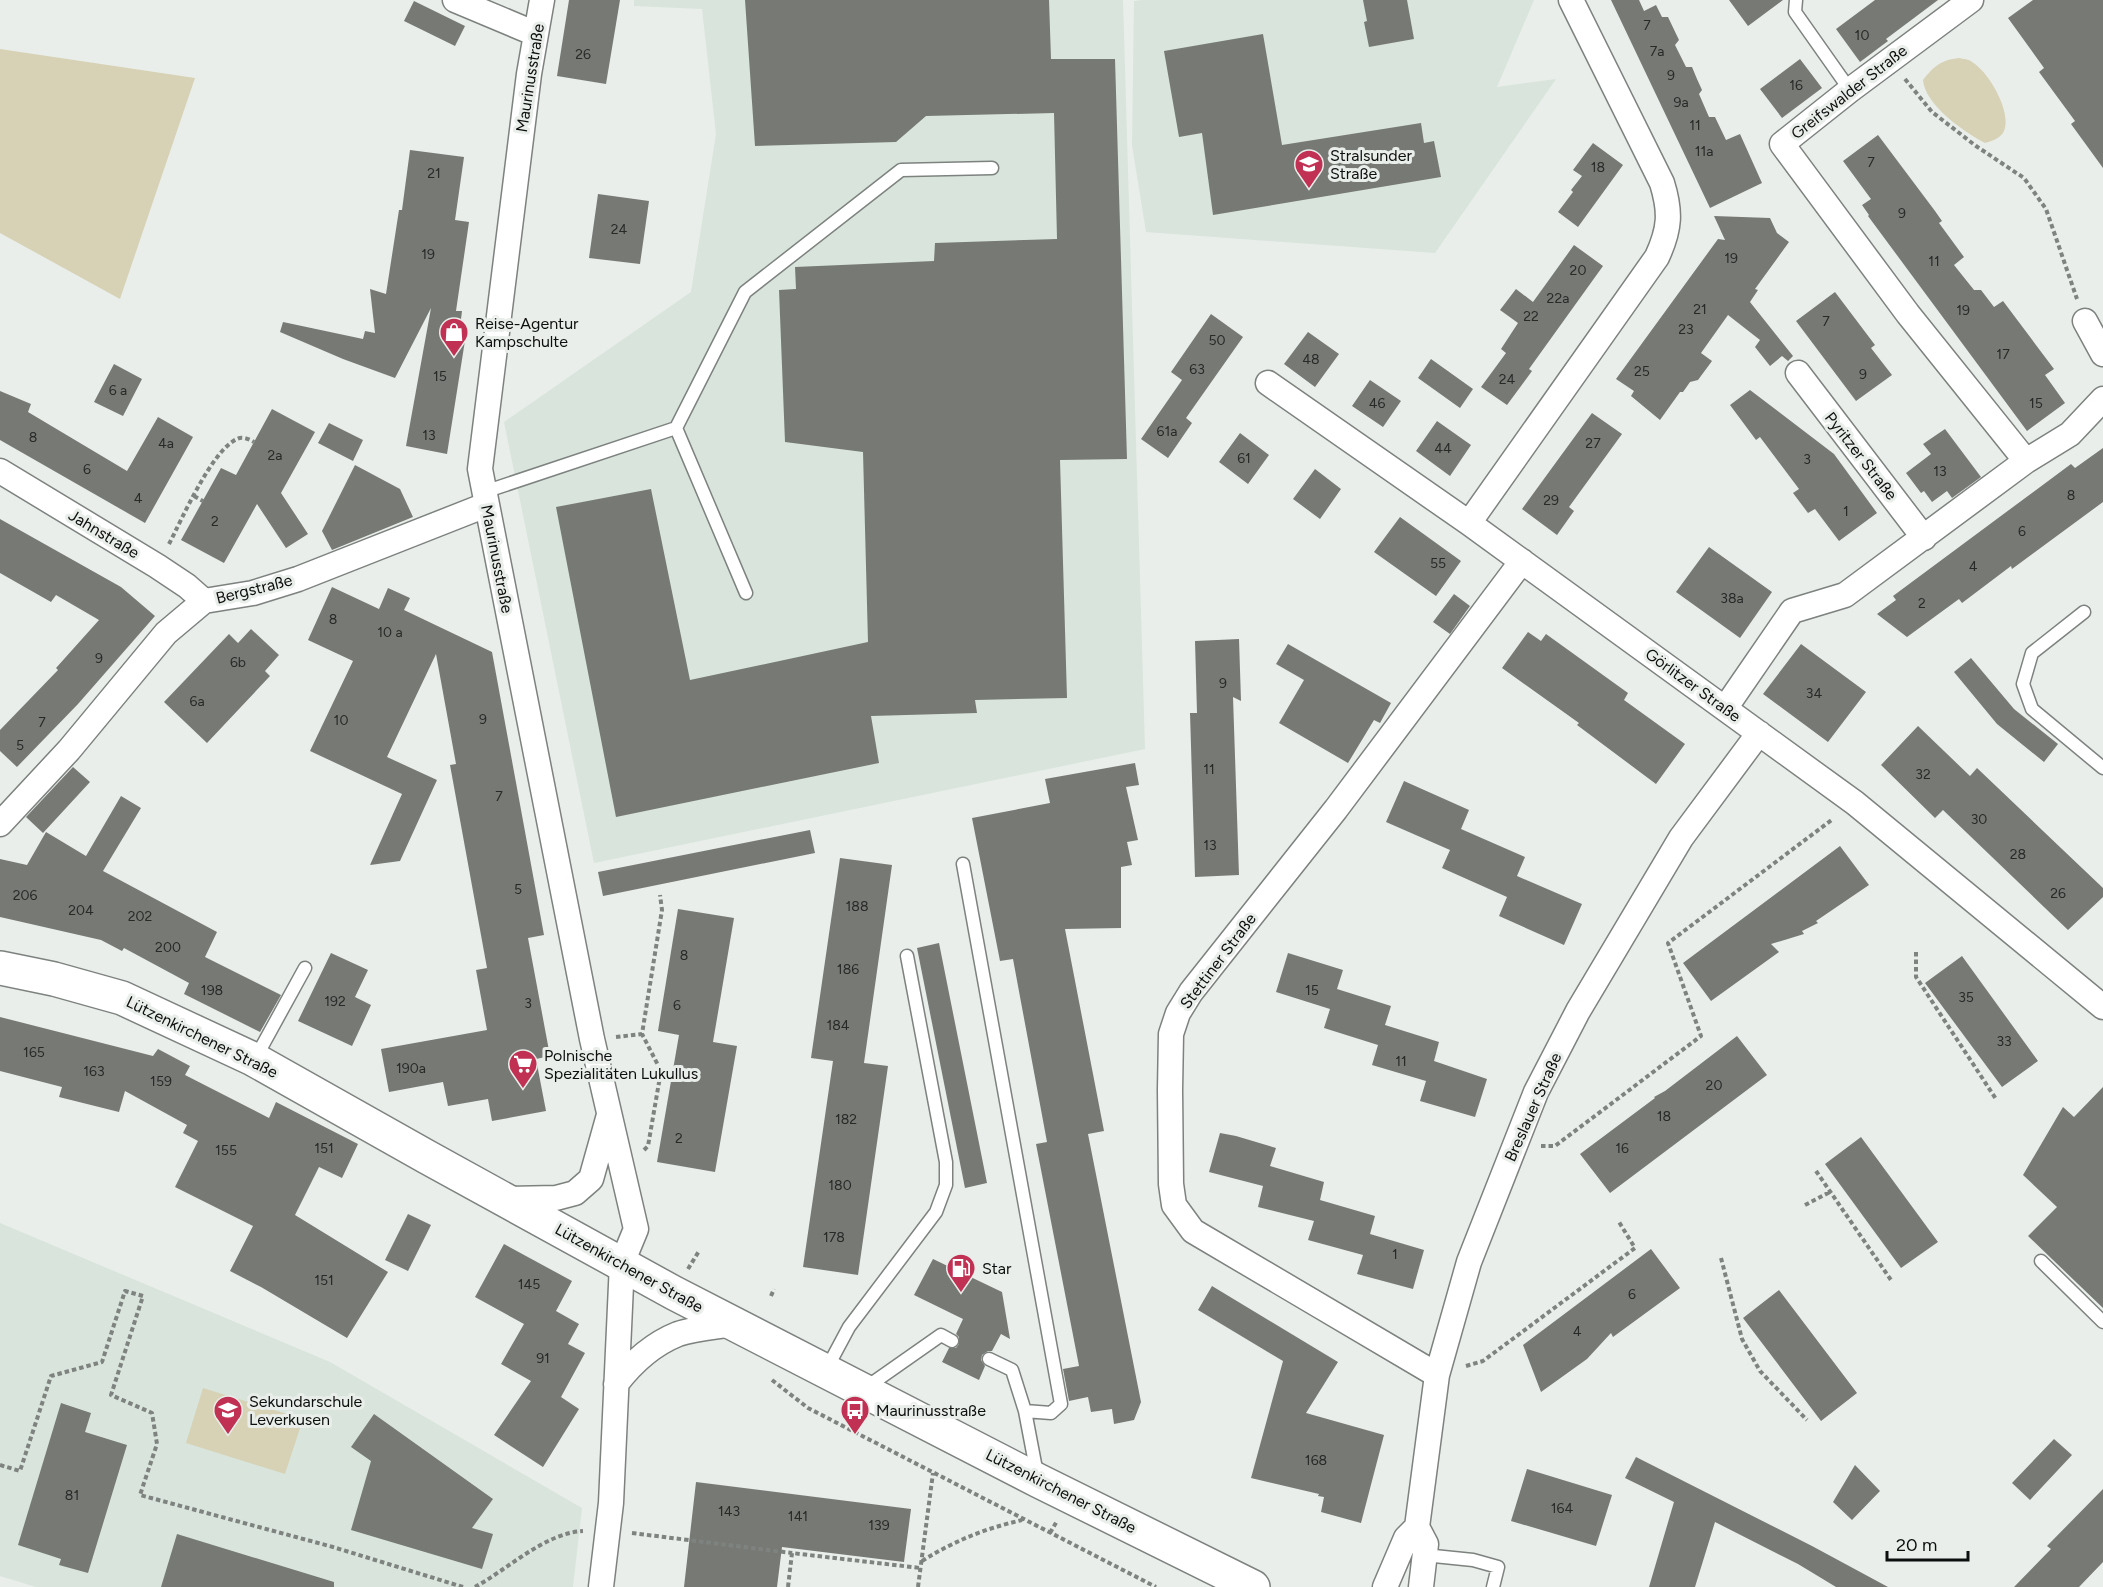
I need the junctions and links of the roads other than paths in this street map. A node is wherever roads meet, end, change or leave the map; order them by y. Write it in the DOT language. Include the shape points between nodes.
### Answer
graph roads {
  1 [pos="455,0"];
  2 [pos="542,0"];
  3 [pos="1571,0"];
  4 [pos="1796,0"];
  5 [pos="1971,0"];
  6 [pos="536,33"];
  7 [pos="1850,90"];
  8 [pos="992,168"];
  9 [pos="2085,321"];
  10 [pos="2103,354"];
  11 [pos="1798,373"];
  12 [pos="1268,384"];
  13 [pos="2103,399"];
  14 [pos="676,428"];
  15 [pos="2026,461"];
  16 [pos="0,471"];
  17 [pos="485,499"];
  18 [pos="1469,523"];
  19 [pos="1924,538"];
  20 [pos="1522,561"];
  21 [pos="746,593"];
  22 [pos="204,601"];
  23 [pos="2084,612"];
  24 [pos="1726,708"];
  25 [pos="1759,733"];
  26 [pos="2103,768"];
  27 [pos="0,824"];
  28 [pos="963,864"];
  29 [pos="907,956"];
  30 [pos="0,968"];
  31 [pos="305,968"];
  32 [pos="2103,1007"];
  33 [pos="255,1060"];
  34 [pos="609,1113"];
  35 [pos="504,1199"];
  36 [pos="2041,1260"];
  37 [pos="622,1263"];
  38 [pos="2103,1322"];
  39 [pos="734,1324"];
  40 [pos="952,1341"];
  41 [pos="989,1359"];
  42 [pos="825,1371"];
  43 [pos="1437,1375"];
  44 [pos="616,1384"];
  45 [pos="862,1390"];
  46 [pos="1024,1411"];
  47 [pos="1039,1481"];
  48 [pos="1417,1527"];
  49 [pos="1424,1555"];
  50 [pos="601,1587"];
  51 [pos="1253,1587"];
  52 [pos="1385,1587"];
  53 [pos="1421,1587"];
  54 [pos="1493,1587"];
  1 -- 6 [label="street"];
  2 -- 6 [label="street, Maurinusstraße"];
  3 -- 18 [label="street" via="1662,183 1669,204 1666,238 1658,257"];
  4 -- 7 [label="lane" via="1795,12"];
  5 -- 7 [label="street, Greifswalder Straße"];
  6 -- 17 [label="street, Maurinusstraße" via="480,469"];
  7 -- 15 [label="street, Greifswalder Straße" via="1782,144 1908,314"];
  8 -- 14 [label="lane" via="901,170 745,291"];
  9 -- 10 [label="street"];
  11 -- 19 [label="street, Pyritzer Straße"];
  12 -- 18 [label="street, Görlitzer Straße"];
  13 -- 15 [label="street" via="2070,434"];
  14 -- 17 [label="lane"];
  14 -- 21 [label="lane"];
  15 -- 19 [label="street"];
  16 -- 22 [label="street, Jahnstraße" via="157,566"];
  17 -- 22 [label="street, Bergstraße" via="371,552 298,579 253,593"];
  17 -- 34 [label="street, Maurinusstraße"];
  18 -- 20 [label="street, Görlitzer Straße"];
  19 -- 24 [label="street" via="1845,595 1792,611"];
  20 -- 24 [label="street, Görlitzer Straße"];
  20 -- 43 [label="street, Stettiner Straße" via="1336,809 1191,992 1171,1034 1171,1184 1174,1205 1182,1218 1193,1231"];
  22 -- 27 [label="street, Bergstraße" via="166,633 69,750"];
  23 -- 26 [label="lane" via="2032,652 2023,684 2032,709"];
  24 -- 25 [label="street, Görlitzer Straße"];
  25 -- 32 [label="street, Görlitzer Straße" via="1855,803"];
  25 -- 43 [label="street, Breslauer Straße" via="1681,838 1578,1011 1536,1092 1469,1262"];
  28 -- 46 [label="lane" via="1060,1404 1051,1413"];
  29 -- 42 [label="lane" via="946,1162 946,1185 936,1212 849,1327"];
  30 -- 33 [label="main road, Lützenkirchener Straße" via="122,998"];
  31 -- 33 [label="lane"];
  33 -- 35 [label="main road, Lützenkirchener Straße"];
  34 -- 35 [label="street, Maurinusstraße" via="591,1179 575,1193 556,1198"];
  34 -- 37 [label="street, Maurinusstraße" via="636,1229"];
  35 -- 37 [label="main road, Lützenkirchener Straße"];
  36 -- 38 [label="lane"];
  37 -- 39 [label="main road, Lützenkirchener Straße"];
  37 -- 44 [label="street, Maurinusstraße"];
  39 -- 42 [label="main road, Lützenkirchener Straße"];
  39 -- 44 [label="street" via="679,1334 653,1347"];
  40 -- 45 [label="lane" via="941,1335"];
  41 -- 46 [label="lane" via="1012,1370"];
  42 -- 45 [label="main road, Lützenkirchener Straße"];
  43 -- 48 [label="street, Breslauer Straße"];
  44 -- 50 [label="street, Maurinusstraße" via="611,1503"];
  45 -- 47 [label="main road, Lützenkirchener Straße"];
  46 -- 47 [label="lane"];
  47 -- 51 [label="main road, Lützenkirchener Straße"];
  48 -- 49 [label="street, Breslauer Straße" via="1426,1544"];
  48 -- 52 [label="street, Breslauer Straße" via="1406,1538"];
  49 -- 53 [label="street, Breslauer Straße"];
  49 -- 54 [label="lane" via="1498,1567"];
}
